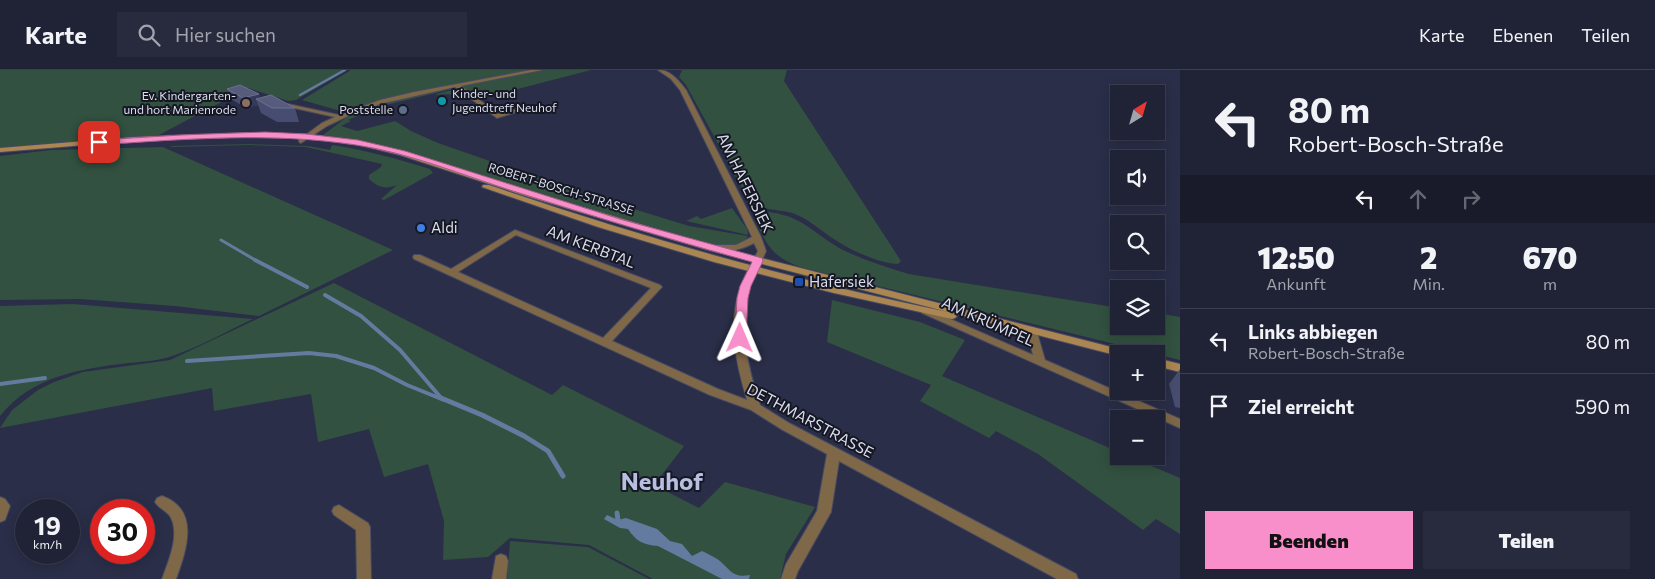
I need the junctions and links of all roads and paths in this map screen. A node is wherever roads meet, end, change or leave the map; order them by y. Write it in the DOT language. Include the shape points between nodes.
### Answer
graph roads {
  1 [pos="539,70"];
  2 [pos="661,70"];
  3 [pos="457,86"];
  4 [pos="288,106"];
  5 [pos="520,110"];
  6 [pos="337,116"];
  7 [pos="324,124"];
  8 [pos="304,139"];
  9 [pos="336,139"];
  10 [pos="0,150"];
  11 [pos="756,237"];
  12 [pos="711,248"];
  13 [pos="417,258"];
  14 [pos="756,265"];
  15 [pos="451,273"];
  16 [pos="925,310"];
  17 [pos="1007,326"];
  18 [pos="1032,331"];
  19 [pos="605,342"];
  20 [pos="1110,351"];
  21 [pos="1040,361"];
  22 [pos="1165,364"];
  23 [pos="1180,368"];
  24 [pos="755,407"];
  25 [pos="1180,424"];
  26 [pos="834,452"];
  27 [pos="162,502"];
  28 [pos="0,503"];
  29 [pos="339,511"];
  30 [pos="0,516"];
  31 [pos="500,561"];
  32 [pos="169,579"];
  33 [pos="364,579"];
  34 [pos="498,579"];
  35 [pos="788,579"];
  36 [pos="1071,579"];
  1 -- 3 [label="street"];
  2 -- 11 [label="street, AM HAFERSIEK" via="683,90"];
  3 -- 5 [label="street" via="497,116"];
  3 -- 6 [label="street" via="378,103"];
  4 -- 6 [label="street"];
  6 -- 7 [label="street"];
  7 -- 8 [label="street"];
  7 -- 9 [label="street" via="322,133"];
  8 -- 9 [label="main road, ROBERT-BOSCH-STRASSE"];
  8 -- 10 [label="main road, ROBERT-BOSCH-STRASSE" via="99,142"];
  8 -- 14 [label="main road, ROBERT-BOSCH-STRASSE" via="396,157 620,231"];
  9 -- 12 [label="main road, ROBERT-BOSCH-STRASSE" via="402,153"];
  11 -- 12 [label="street" via="736,248"];
  11 -- 14 [label="street, AM HAFERSIEK" via="762,251"];
  12 -- 14 [label="main road, ROBERT-BOSCH-STRASSE"];
  13 -- 15 [label="street, DETHMARSTRASSE"];
  14 -- 16 [label="main road, ROBERT-BOSCH-STRASSE" via="872,300"];
  14 -- 17 [label="main road, ROBERT-BOSCH-STRASSE" via="984,317"];
  14 -- 24 [label="street, AM HAFERSIEK" via="745,286 740,322 743,369"];
  15 -- 19 [label="street, DETHMARSTRASSE"];
  15 -- 19 [label="street, AM KERBTAL" via="515,232 658,287"];
  16 -- 17 [label="main road, ROBERT-BOSCH-STRASSE"];
  16 -- 21 [label="street, AM KRÜMPEL"];
  17 -- 18 [label="main road, ROBERT-BOSCH-STRASSE"];
  18 -- 20 [label="main road, ROBERT-BOSCH-STRASSE"];
  18 -- 21 [label="street, AM KRÜMPEL"];
  19 -- 24 [label="street, DETHMARSTRASSE" via="714,392"];
  21 -- 25 [label="street, AM KRÜMPEL"];
  22 -- 23 [label="main road"];
  24 -- 26 [label="street, DETHMARSTRASSE"];
  26 -- 35 [label="street" via="824,512"];
  26 -- 36 [label="street, DETHMARSTRASSE"];
  27 -- 32 [label="street" via="171,506 182,524 180,548"];
  28 -- 30 [label="street" via="3,506"];
  29 -- 33 [label="street" via="363,527"];
  31 -- 34 [label="street"];
}
